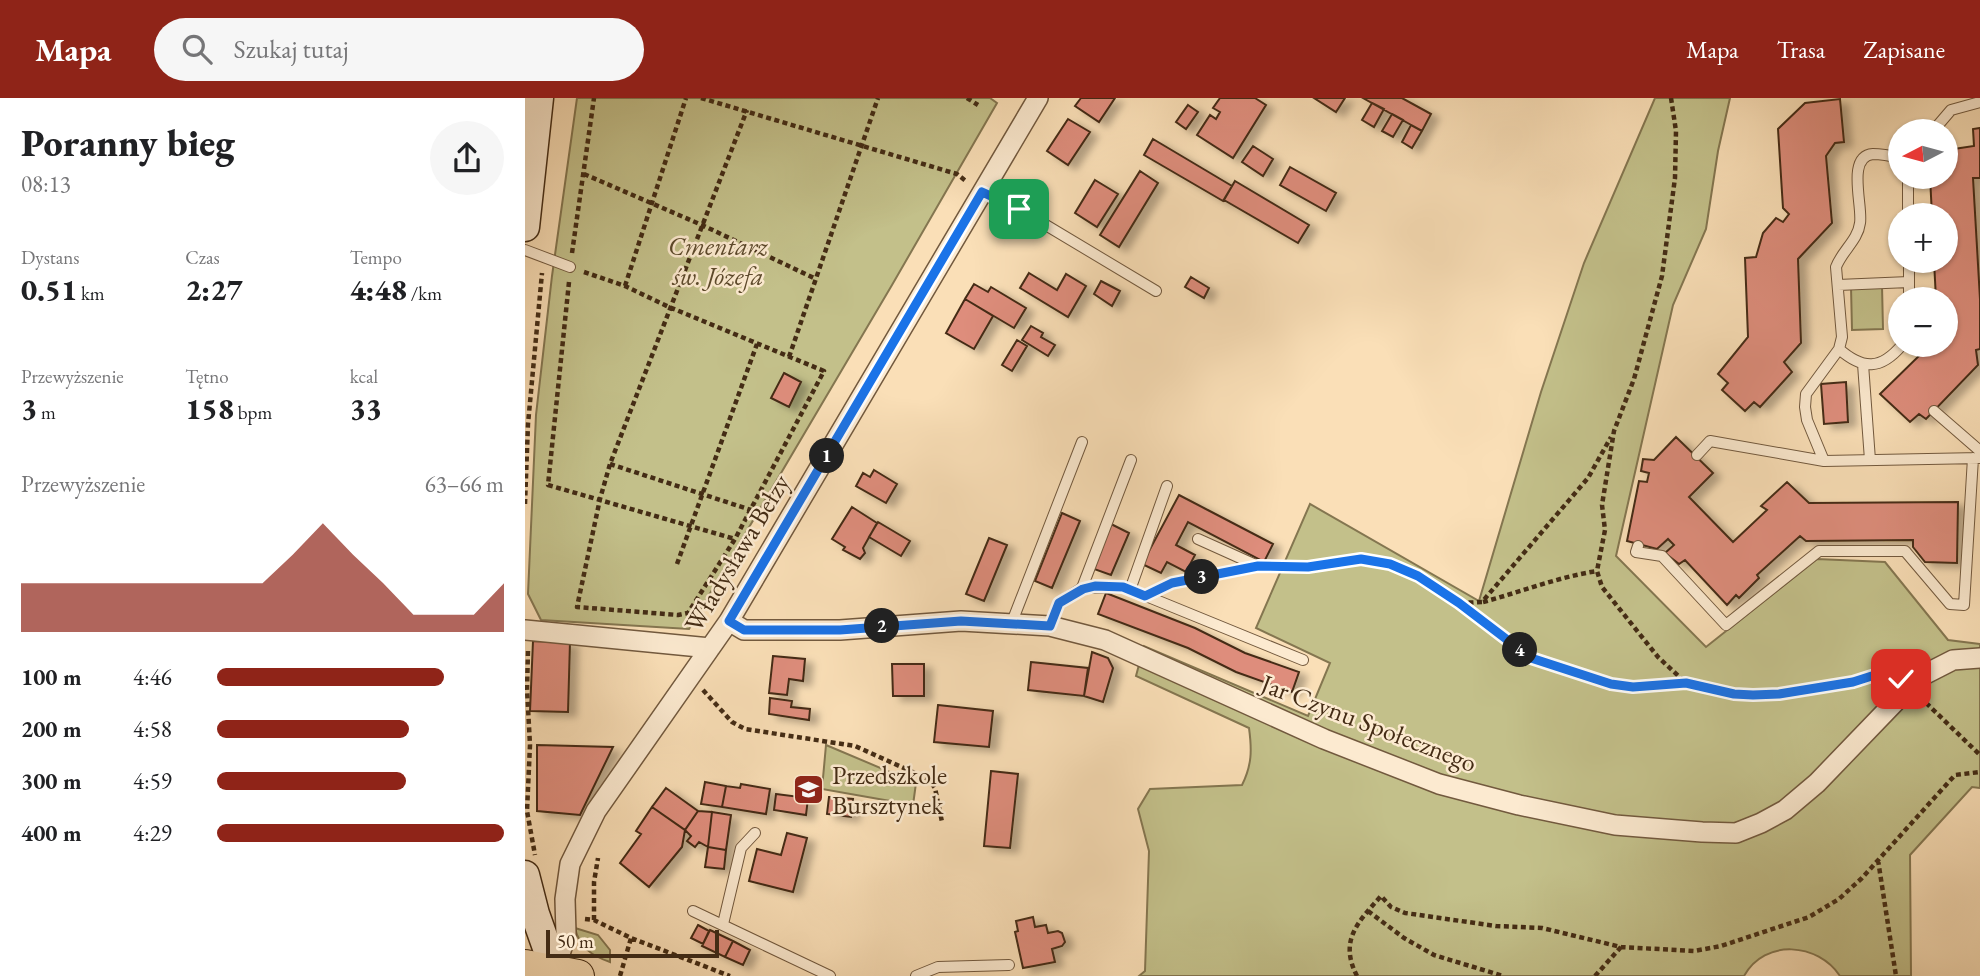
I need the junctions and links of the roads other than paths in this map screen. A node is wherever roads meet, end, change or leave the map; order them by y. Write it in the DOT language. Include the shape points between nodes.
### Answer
graph roads {
  1 [pos="539,98"];
  2 [pos="1038,98"];
  3 [pos="1980,102"];
  4 [pos="1943,119"];
  5 [pos="1888,156"];
  6 [pos="982,192"];
  7 [pos="525,227"];
  8 [pos="525,250"];
  9 [pos="570,267"];
  10 [pos="1909,273"];
  11 [pos="1909,282"];
  12 [pos="1838,285"];
  13 [pos="1909,287"];
  14 [pos="1156,291"];
  15 [pos="1839,349"];
  16 [pos="1892,357"];
  17 [pos="1863,364"];
  18 [pos="1934,411"];
  19 [pos="1082,442"];
  20 [pos="1697,455"];
  21 [pos="1977,456"];
  22 [pos="1131,460"];
  23 [pos="1870,460"];
  24 [pos="1824,461"];
  25 [pos="1167,486"];
  26 [pos="1198,539"];
  27 [pos="1638,546"];
  28 [pos="1083,589"];
  29 [pos="1130,590"];
  30 [pos="1145,596"];
  31 [pos="729,621"];
  32 [pos="1012,622"];
  33 [pos="1050,626"];
  34 [pos="526,630"];
  35 [pos="710,648"];
  36 [pos="1980,658"];
  37 [pos="1303,660"];
  38 [pos="755,833"];
  39 [pos="531,867"];
  40 [pos="693,911"];
  41 [pos="723,925"];
  42 [pos="1009,965"];
  43 [pos="554,972"];
  44 [pos="830,976"];
  45 [pos="916,976"];
  1 -- 7 [label="main road"];
  2 -- 6 [label="street, Władysława Bełzy"];
  3 -- 4 [label="lane" via="1951,110"];
  5 -- 12 [label="lane" via="1872,154 1859,164 1861,222 1839,258"];
  6 -- 14 [label="lane" via="1019,209"];
  6 -- 31 [label="street, Władysława Bełzy"];
  8 -- 9 [label="lane"];
  10 -- 11 [label="lane"];
  11 -- 12 [label="lane"];
  11 -- 13 [label="lane"];
  12 -- 15 [label="lane"];
  15 -- 17 [label="lane" via="1853,362"];
  15 -- 24 [label="lane" via="1806,394 1807,420"];
  16 -- 17 [label="lane"];
  17 -- 23 [label="lane"];
  18 -- 21 [label="lane"];
  19 -- 32 [label="lane"];
  20 -- 24 [label="lane" via="1710,441"];
  21 -- 23 [label="lane"];
  21 -- 27 [label="lane" via="1964,605 1950,604 1905,551 1819,551 1726,625 1662,556 1636,552"];
  22 -- 28 [label="lane"];
  23 -- 24 [label="lane"];
  25 -- 29 [label="lane"];
  26 -- 30 [label="lane" via="1258,566 1172,583"];
  28 -- 29 [label="lane"];
  28 -- 33 [label="lane" via="1059,603"];
  29 -- 30 [label="lane"];
  30 -- 37 [label="lane"];
  31 -- 32 [label="street, Jar Czynu Społecznego" via="744,630"];
  31 -- 35 [label="street, Władysława Bełzy"];
  32 -- 33 [label="street, Jar Czynu Społecznego"];
  33 -- 36 [label="street, Jar Czynu Społecznego" via="1105,640 1324,739 1439,784 1615,825 1702,832 1736,833 1785,810 1911,688 1953,660"];
  34 -- 35 [label="street"];
  35 -- 43 [label="street, Władysława Bełzy" via="582,838 571,864 566,934"];
  38 -- 41 [label="lane" via="741,848"];
  39 -- 43 [label="main road" via="535,915"];
  40 -- 41 [label="lane"];
  41 -- 44 [label="lane"];
  42 -- 45 [label="lane" via="938,967"];
}
